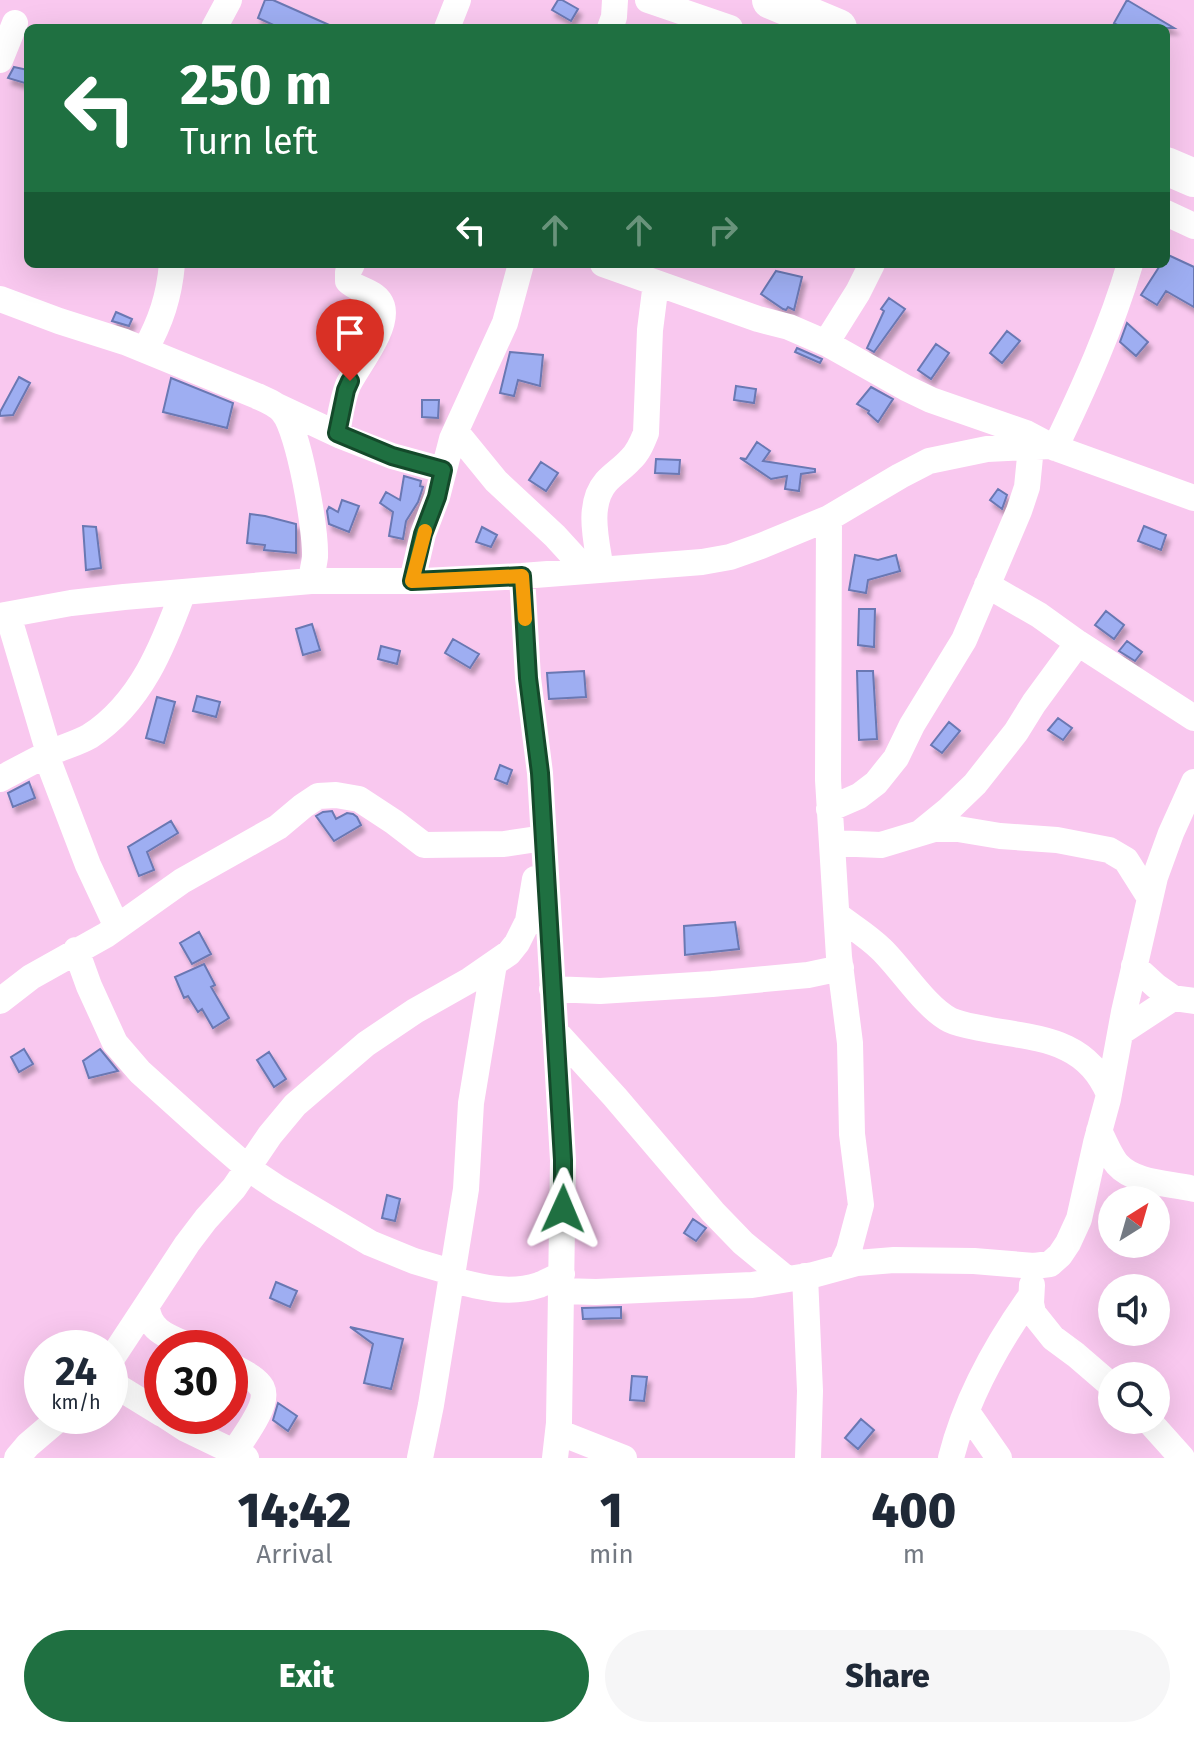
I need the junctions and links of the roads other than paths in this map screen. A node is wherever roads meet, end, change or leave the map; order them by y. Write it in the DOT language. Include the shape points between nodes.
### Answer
graph roads {
  1 [pos="229,0"];
  2 [pos="458,0"];
  3 [pos="615,0"];
  4 [pos="648,0"];
  5 [pos="771,0"];
  6 [pos="14,18"];
  7 [pos="216,24"];
  8 [pos="449,24"];
  9 [pos="611,24"];
  10 [pos="718,24"];
  11 [pos="828,24"];
  12 [pos="0,60"];
  13 [pos="1170,168"];
  14 [pos="1194,178"];
  15 [pos="1170,215"];
  16 [pos="1194,226"];
  17 [pos="172,268"];
  18 [pos="350,268"];
  19 [pos="520,268"];
  20 [pos="614,268"];
  21 [pos="870,268"];
  22 [pos="1129,268"];
  23 [pos="656,283"];
  24 [pos="0,299"];
  25 [pos="826,343"];
  26 [pos="145,350"];
  27 [pos="274,404"];
  28 [pos="456,432"];
  29 [pos="337,433"];
  30 [pos="1045,447"];
  31 [pos="443,470"];
  32 [pos="1194,498"];
  33 [pos="829,518"];
  34 [pos="594,570"];
  35 [pos="522,576"];
  36 [pos="311,581"];
  37 [pos="412,581"];
  38 [pos="987,585"];
  39 [pos="183,592"];
  40 [pos="4,616"];
  41 [pos="1078,643"];
  42 [pos="1194,718"];
  43 [pos="48,754"];
  44 [pos="0,779"];
  45 [pos="1194,782"];
  46 [pos="829,809"];
  47 [pos="1183,832"];
  48 [pos="918,834"];
  49 [pos="832,843"];
  50 [pos="544,848"];
  51 [pos="1150,898"];
  52 [pos="837,915"];
  53 [pos="117,927"];
  54 [pos="76,950"];
  55 [pos="494,964"];
  56 [pos="1134,966"];
  57 [pos="841,968"];
  58 [pos="552,989"];
  59 [pos="1183,999"];
  60 [pos="0,1001"];
  61 [pos="555,1031"];
  62 [pos="1121,1032"];
  63 [pos="1109,1094"];
  64 [pos="1099,1131"];
  65 [pos="249,1169"];
  66 [pos="1128,1174"];
  67 [pos="1194,1189"];
  68 [pos="1084,1200"];
  69 [pos="1034,1266"];
  70 [pos="841,1267"];
  71 [pos="451,1276"];
  72 [pos="796,1278"];
  73 [pos="562,1283"];
  74 [pos="1031,1296"];
  75 [pos="147,1306"];
  76 [pos="157,1330"];
  77 [pos="128,1334"];
  78 [pos="1098,1374"];
  79 [pos="248,1375"];
  80 [pos="967,1412"];
  81 [pos="41,1434"];
  82 [pos="196,1434"];
  83 [pos="1161,1434"];
  84 [pos="556,1445"];
  85 [pos="240,1455"];
  86 [pos="17,1458"];
  87 [pos="420,1458"];
  88 [pos="624,1458"];
  89 [pos="808,1458"];
  90 [pos="951,1458"];
  91 [pos="999,1458"];
  92 [pos="1182,1458"];
  1 -- 7 [label="street"];
  2 -- 8 [label="street"];
  3 -- 9 [label="street"];
  4 -- 10 [label="street"];
  5 -- 11 [label="highway"];
  6 -- 12 [label="street"];
  13 -- 14 [label="highway"];
  15 -- 16 [label="street"];
  17 -- 26 [label="street" via="170,289"];
  18 -- 29 [label="street" via="348,281 383,307 371,346 346,390"];
  19 -- 28 [label="street" via="505,323"];
  20 -- 23 [label="street"];
  21 -- 25 [label="street"];
  22 -- 30 [label="street" via="1085,386"];
  23 -- 25 [label="street"];
  23 -- 34 [label="street" via="646,433 632,459 600,490"];
  24 -- 26 [label="street"];
  25 -- 30 [label="street" via="906,388 1026,433"];
  26 -- 27 [label="street"];
  27 -- 29 [label="street"];
  27 -- 36 [label="street" via="291,424 298,447 313,528"];
  28 -- 31 [label="street"];
  28 -- 34 [label="street" via="496,481"];
  29 -- 31 [label="street"];
  30 -- 32 [label="street"];
  30 -- 33 [label="street" via="987,449 929,461"];
  30 -- 38 [label="street"];
  31 -- 37 [label="street"];
  33 -- 34 [label="street" via="730,557"];
  33 -- 46 [label="street"];
  34 -- 35 [label="street"];
  35 -- 37 [label="street"];
  35 -- 50 [label="street"];
  36 -- 37 [label="street"];
  36 -- 39 [label="street"];
  38 -- 41 [label="street"];
  38 -- 46 [label="street" via="964,640 896,758 859,796"];
  39 -- 40 [label="street"];
  39 -- 43 [label="street" via="131,699 89,737"];
  40 -- 43 [label="street"];
  41 -- 42 [label="street"];
  41 -- 48 [label="street" via="975,784"];
  43 -- 44 [label="street"];
  43 -- 53 [label="street"];
  45 -- 47 [label="street"];
  46 -- 49 [label="street"];
  47 -- 51 [label="street" via="1155,877"];
  48 -- 49 [label="street" via="881,845"];
  48 -- 51 [label="street" via="958,829 1109,850 1126,860"];
  49 -- 52 [label="street"];
  50 -- 53 [label="street" via="424,845 359,799 318,796 278,827 182,881"];
  50 -- 55 [label="street" via="522,935"];
  50 -- 58 [label="street"];
  51 -- 56 [label="street"];
  52 -- 57 [label="street"];
  52 -- 63 [label="street" via="881,949 949,1020 1064,1045 1096,1069"];
  53 -- 54 [label="street"];
  54 -- 60 [label="street"];
  54 -- 65 [label="street" via="115,1043 140,1072"];
  55 -- 65 [label="street" via="366,1044 295,1105"];
  55 -- 71 [label="street"];
  56 -- 59 [label="street" via="1156,986"];
  56 -- 62 [label="street"];
  57 -- 58 [label="street" via="712,984"];
  57 -- 70 [label="street" via="861,1205"];
  58 -- 61 [label="street"];
  59 -- 62 [label="street"];
  61 -- 72 [label="street" via="743,1243"];
  61 -- 73 [label="street" via="563,1160"];
  62 -- 63 [label="street"];
  63 -- 64 [label="street"];
  64 -- 66 [label="street" via="1111,1156"];
  64 -- 68 [label="street"];
  65 -- 71 [label="street" via="370,1243"];
  65 -- 75 [label="street" via="187,1244"];
  66 -- 67 [label="street"];
  66 -- 68 [label="street" via="1094,1189"];
  68 -- 69 [label="street" via="1060,1255 1050,1264"];
  69 -- 70 [label="street" via="894,1260"];
  69 -- 74 [label="street"];
  70 -- 72 [label="street"];
  71 -- 73 [label="street" via="482,1288 511,1290"];
  71 -- 87 [label="street"];
  72 -- 73 [label="street" via="596,1292"];
  72 -- 89 [label="street" via="810,1391"];
  73 -- 84 [label="street"];
  74 -- 78 [label="street" via="1033,1313 1053,1338"];
  74 -- 80 [label="street" via="984,1370"];
  75 -- 76 [label="street"];
  75 -- 77 [label="street"];
  79 -- 85 [label="street" via="264,1391"];
  80 -- 90 [label="street"];
  80 -- 91 [label="street"];
  81 -- 86 [label="street"];
  82 -- 85 [label="street"];
  83 -- 92 [label="street"];
  84 -- 88 [label="street"];
}
